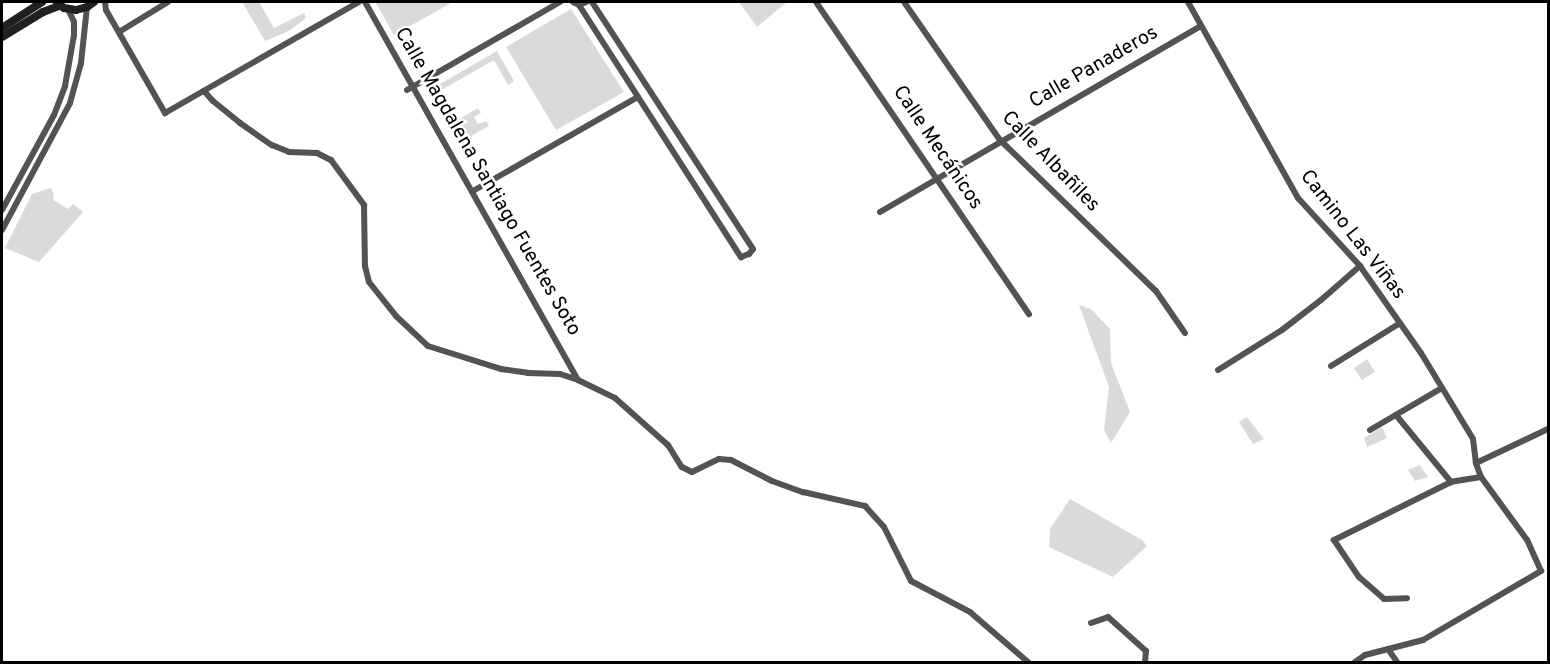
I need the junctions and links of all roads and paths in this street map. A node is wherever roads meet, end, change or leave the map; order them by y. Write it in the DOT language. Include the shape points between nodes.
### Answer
graph roads {
  1 [pos="42,2"];
  2 [pos="105,2"];
  3 [pos="168,2"];
  4 [pos="359,2"];
  5 [pos="365,2"];
  6 [pos="560,2"];
  7 [pos="586,2"];
  8 [pos="592,2"];
  9 [pos="816,2"];
  10 [pos="904,2"];
  11 [pos="1188,2"];
  12 [pos="576,3"];
  13 [pos="90,4"];
  14 [pos="62,5"];
  15 [pos="106,10"];
  16 [pos="1200,26"];
  17 [pos="2,28"];
  18 [pos="119,32"];
  19 [pos="2,37"];
  20 [pos="410,88"];
  21 [pos="204,91"];
  22 [pos="638,97"];
  23 [pos="1000,140"];
  24 [pos="937,177"];
  25 [pos="473,191"];
  26 [pos="2,210"];
  27 [pos="880,212"];
  28 [pos="2,230"];
  29 [pos="1360,266"];
  30 [pos="1029,314"];
  31 [pos="1400,323"];
  32 [pos="1185,333"];
  33 [pos="1331,366"];
  34 [pos="1218,370"];
  35 [pos="578,380"];
  36 [pos="1442,388"];
  37 [pos="1396,415"];
  38 [pos="1548,429"];
  39 [pos="1370,430"];
  40 [pos="1476,463"];
  41 [pos="1481,477"];
  42 [pos="1451,482"];
  43 [pos="1407,598"];
  44 [pos="1091,623"];
  45 [pos="1388,649"];
  46 [pos="1028,663"];
  47 [pos="1145,663"];
  48 [pos="1355,663"];
  49 [pos="1396,663"];
  1 -- 17 [label="main road"];
  2 -- 15 [label="street"];
  3 -- 18 [label="street"];
  4 -- 21 [label="street"];
  5 -- 20 [label="street, Calle Magdalena Santiago Fuentes Soto"];
  6 -- 20 [label="street"];
  7 -- 12 [label="street"];
  8 -- 22 [label="street" via="753,249 749,254 741,257"];
  9 -- 24 [label="street, Calle Mecánicos"];
  10 -- 23 [label="street, Calle Albañiles"];
  11 -- 16 [label="street, Camino Las Viñas"];
  12 -- 22 [label="street"];
  13 -- 14 [label="main road"];
  13 -- 15 [label="street"];
  13 -- 28 [label="street" via="70,103"];
  14 -- 19 [label="main road"];
  14 -- 26 [label="street" via="74,22 63,92"];
  15 -- 18 [label="street"];
  16 -- 23 [label="street, Calle Panaderos"];
  16 -- 29 [label="street, Camino Las Viñas" via="1220,55 1298,198"];
  18 -- 21 [label="street" via="165,113"];
  20 -- 25 [label="street, Calle Magdalena Santiago Fuentes Soto"];
  21 -- 35 [label="street" via="272,145 290,152 324,156 337,168 364,205 369,282 428,346 501,369 560,374"];
  22 -- 25 [label="street"];
  23 -- 24 [label="street, Calle Panaderos"];
  23 -- 32 [label="street, Calle Albañiles" via="1156,291"];
  24 -- 27 [label="street, Calle Panaderos"];
  24 -- 30 [label="street, Calle Mecánicos"];
  25 -- 35 [label="street, Calle Magdalena Santiago Fuentes Soto"];
  29 -- 31 [label="street, Camino Las Viñas"];
  29 -- 34 [label="street" via="1282,330"];
  31 -- 33 [label="street"];
  31 -- 36 [label="street, Camino Las Viñas"];
  35 -- 46 [label="street" via="615,398 668,445 682,467 692,472 719,459 731,460 793,488 865,506 884,527 911,581 970,612"];
  36 -- 37 [label="street"];
  36 -- 40 [label="street, Camino Las Viñas" via="1473,439"];
  37 -- 39 [label="street"];
  37 -- 42 [label="street"];
  38 -- 40 [label="street"];
  40 -- 41 [label="street, Camino Las Viñas"];
  41 -- 42 [label="street"];
  41 -- 45 [label="street, Camino Las Viñas" via="1527,540 1541,571 1423,640"];
  42 -- 43 [label="street" via="1334,540 1359,577 1384,599"];
  44 -- 47 [label="street" via="1108,617 1146,651"];
  45 -- 48 [label="street" via="1365,655"];
  45 -- 49 [label="street"];
}
